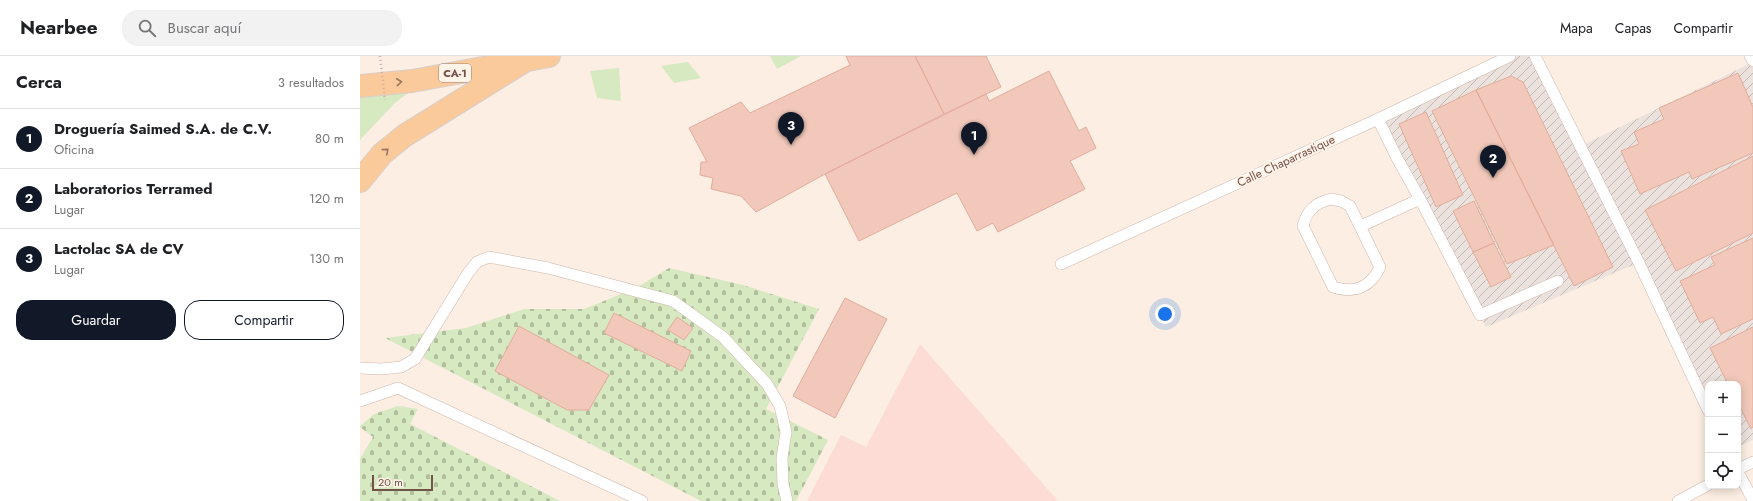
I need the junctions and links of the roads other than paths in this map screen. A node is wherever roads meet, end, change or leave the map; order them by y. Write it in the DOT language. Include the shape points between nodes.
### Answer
graph roads {
  1 [pos="549,56"];
  2 [pos="1510,56"];
  3 [pos="1535,56"];
  4 [pos="1750,56"];
  5 [pos="1753,61"];
  6 [pos="523,62"];
  7 [pos="360,86"];
  8 [pos="1378,119"];
  9 [pos="360,180"];
  10 [pos="1420,199"];
  11 [pos="1361,226"];
  12 [pos="1061,264"];
  13 [pos="1558,281"];
  14 [pos="360,368"];
  15 [pos="360,401"];
  16 [pos="1705,404"];
  17 [pos="1753,462"];
  18 [pos="1741,468"];
  19 [pos="1741,478"];
  20 [pos="1705,487"];
  21 [pos="1753,500"];
  22 [pos="642,501"];
  23 [pos="786,501"];
  24 [pos="1678,501"];
  1 -- 6 [label="main road, CA-1"];
  2 -- 8 [label="lane, Calle Chaparrastique"];
  3 -- 16 [label="lane" via="1635,255"];
  4 -- 5 [label="lane"];
  7 -- 6 [label="main road, CA-1, one-way" via="412,81"];
  9 -- 6 [label="main road, one-way" via="382,154 404,136"];
  8 -- 10 [label="lane"];
  8 -- 12 [label="lane, Calle Chaparrastique"];
  10 -- 11 [label="lane"];
  10 -- 13 [label="lane" via="1480,315"];
  11 -- 11 [label="lane" via="1350,206 1331,199 1321,201 1312,207 1306,216 1303,226 1333,287 1341,290 1357,289 1371,281 1380,267"];
  14 -- 23 [label="lane" via="401,367 415,359 473,267 477,262 489,257 548,268 673,301 723,337 767,384 780,406 786,432 782,458"];
  15 -- 22 [label="lane" via="398,388"];
  17 -- 18 [label="lane"];
  19 -- 21 [label="lane"];
  20 -- 24 [label="lane"];
}
